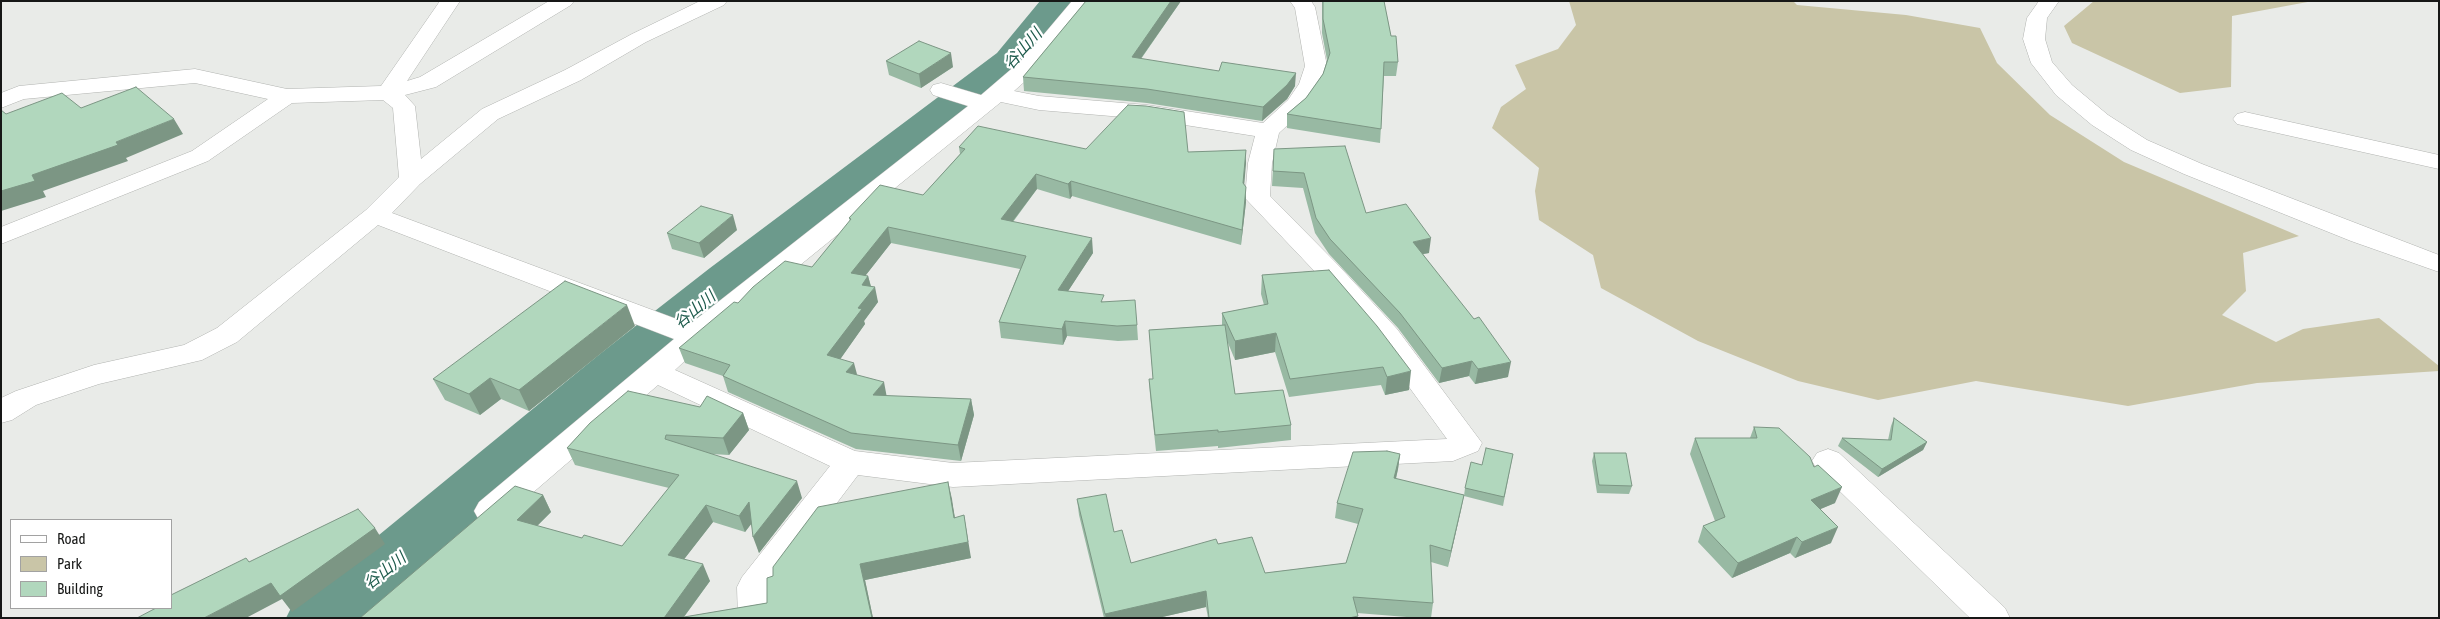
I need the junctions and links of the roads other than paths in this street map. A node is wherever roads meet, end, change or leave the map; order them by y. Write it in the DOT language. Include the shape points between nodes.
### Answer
graph roads {
  1 [pos="450,1"];
  2 [pos="564,1"];
  3 [pos="716,1"];
  4 [pos="1083,1"];
  5 [pos="1300,1"];
  6 [pos="2049,1"];
  7 [pos="941,90"];
  8 [pos="7,93"];
  9 [pos="388,93"];
  10 [pos="287,96"];
  11 [pos="992,99"];
  12 [pos="2245,119"];
  13 [pos="1268,131"];
  14 [pos="2439,162"];
  15 [pos="411,179"];
  16 [pos="375,215"];
  17 [pos="1,236"];
  18 [pos="2439,264"];
  19 [pos="694,336"];
  20 [pos="655,372"];
  21 [pos="1,412"];
  22 [pos="1828,461"];
  23 [pos="850,462"];
  24 [pos="467,529"];
  25 [pos="755,618"];
  26 [pos="1993,618"];
  1 -- 9 [label="street"];
  2 -- 9 [label="street" via="428,82"];
  3 -- 15 [label="street" via="490,114"];
  4 -- 11 [label="street" via="1031,64"];
  5 -- 13 [label="street" via="1305,6 1316,66 1310,84 1296,105"];
  6 -- 18 [label="street" via="2037,18 2034,39 2042,63 2064,90 2100,120 2139,144 2194,169"];
  7 -- 11 [label="street"];
  8 -- 10 [label="street" via="196,76"];
  9 -- 10 [label="street"];
  9 -- 15 [label="street" via="404,106"];
  10 -- 17 [label="street" via="200,156"];
  11 -- 13 [label="street" via="1122,109"];
  11 -- 19 [label="street"];
  12 -- 14 [label="street"];
  13 -- 23 [label="street" via="1260,163 1257,198 1387,336 1467,443 1453,450 953,475"];
  15 -- 16 [label="street"];
  16 -- 19 [label="street"];
  16 -- 21 [label="street" via="227,335 192,353 94,375 26,398"];
  19 -- 20 [label="street"];
  20 -- 23 [label="street"];
  20 -- 24 [label="street"];
  22 -- 26 [label="street"];
  23 -- 25 [label="street" via="754,587"];
}
